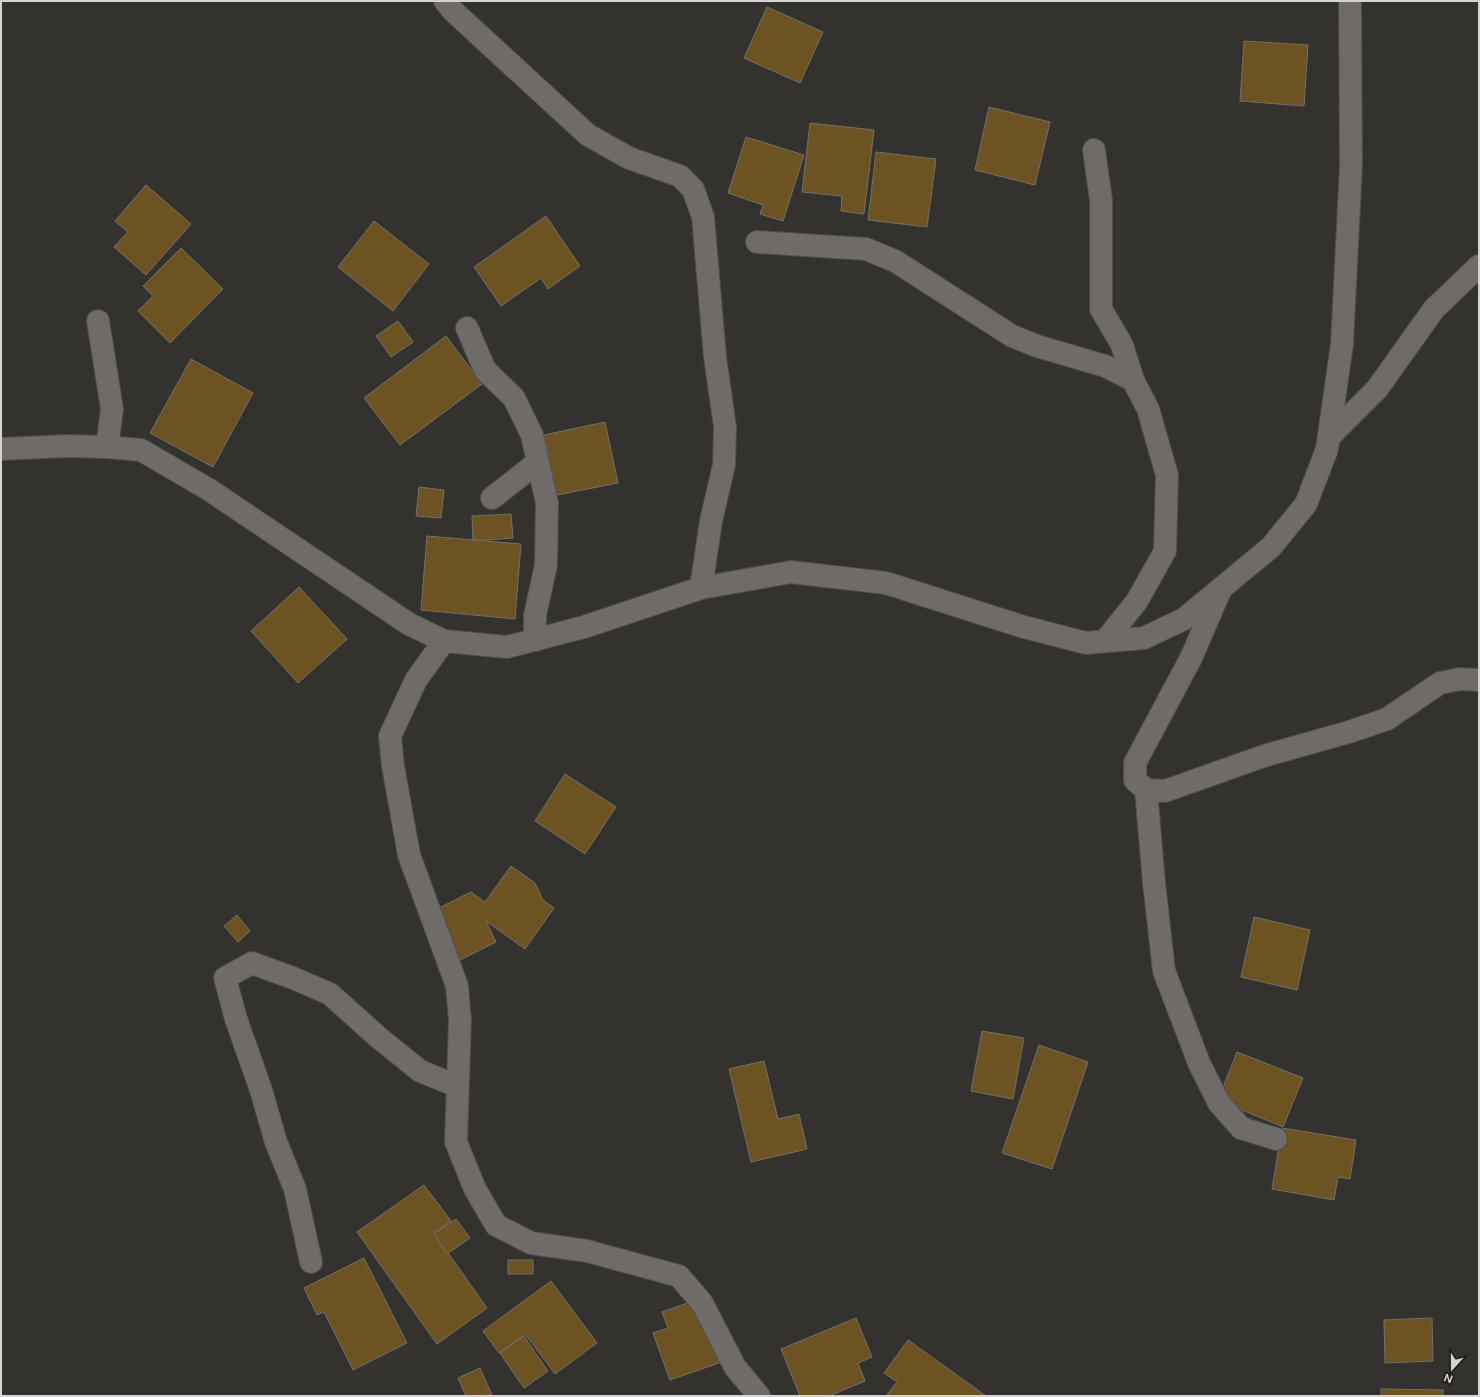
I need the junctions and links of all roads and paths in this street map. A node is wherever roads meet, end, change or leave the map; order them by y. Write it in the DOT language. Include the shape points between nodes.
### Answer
graph roads {
  1 [pos="444,1"];
  2 [pos="1350,1"];
  3 [pos="1094,150"];
  4 [pos="757,242"];
  5 [pos="1479,266"];
  6 [pos="98,321"];
  7 [pos="467,328"];
  8 [pos="1133,380"];
  9 [pos="1329,436"];
  10 [pos="107,447"];
  11 [pos="1,449"];
  12 [pos="538,462"];
  13 [pos="492,498"];
  14 [pos="701,588"];
  15 [pos="1221,588"];
  16 [pos="535,640"];
  17 [pos="1105,641"];
  18 [pos="444,642"];
  19 [pos="1479,680"];
  20 [pos="1146,790"];
  21 [pos="457,1086"];
  22 [pos="1276,1138"];
  23 [pos="311,1262"];
  24 [pos="759,1396"];
  1 -- 14 [label="street" via="588,135 629,158 680,176 693,189 703,217 714,357 725,427 724,465 711,521"];
  2 -- 9 [label="street" via="1351,165 1344,321"];
  3 -- 8 [label="street" via="1101,200 1101,309 1122,345"];
  4 -- 8 [label="street" via="866,249 895,261 1012,336 1105,366"];
  5 -- 9 [label="street" via="1434,309 1377,389"];
  6 -- 10 [label="street" via="112,409"];
  7 -- 12 [label="street" via="485,370 514,398 532,435"];
  8 -- 17 [label="street" via="1148,409 1167,476 1164,551 1137,601"];
  9 -- 15 [label="street" via="1327,449 1306,504 1271,547"];
  10 -- 11 [label="street"];
  10 -- 18 [label="street" via="141,450 208,489 409,624"];
  12 -- 13 [label="street"];
  12 -- 16 [label="street" via="547,511 546,565 535,615"];
  14 -- 16 [label="street"];
  14 -- 17 [label="street" via="791,572 886,583 1024,627 1086,643"];
  15 -- 17 [label="street" via="1184,619 1144,638"];
  15 -- 20 [label="street" via="1191,658 1135,763 1135,780"];
  16 -- 18 [label="street" via="507,647"];
  18 -- 21 [label="street" via="416,680 390,736 409,855 457,986 460,1020"];
  19 -- 20 [label="street" via="1460,679 1440,683 1387,719 1267,755 1165,791"];
  20 -- 22 [label="street" via="1164,971 1199,1063 1219,1103 1241,1128"];
  21 -- 23 [label="street" via="420,1071 330,994 252,963 225,978 276,1142 295,1189"];
  21 -- 24 [label="street" via="456,1142 475,1189 496,1225 531,1243 587,1251 679,1276 702,1303 735,1367"];
}
